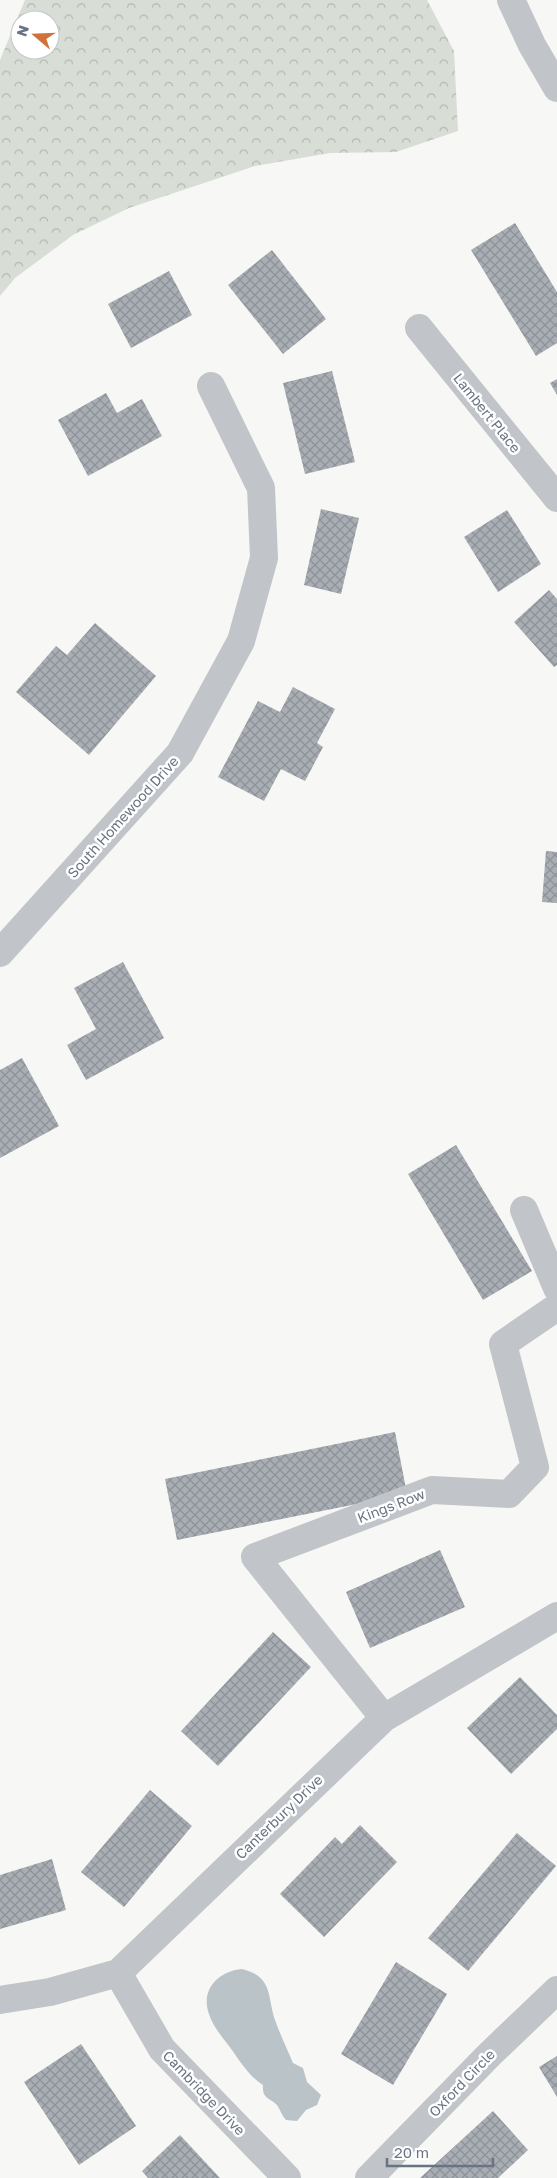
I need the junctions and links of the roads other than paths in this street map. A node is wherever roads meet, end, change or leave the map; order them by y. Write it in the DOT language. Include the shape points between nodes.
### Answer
graph roads {
  1 [pos="511,0"];
  2 [pos="557,88"];
  3 [pos="419,328"];
  4 [pos="212,386"];
  5 [pos="557,498"];
  6 [pos="0,953"];
  7 [pos="524,1210"];
  8 [pos="557,1288"];
  9 [pos="557,1307"];
  10 [pos="557,1616"];
  11 [pos="384,1718"];
  12 [pos="118,1973"];
  13 [pos="557,1990"];
  14 [pos="0,2000"];
  15 [pos="286,2178"];
  16 [pos="369,2178"];
  1 -- 2 [label="street"];
  3 -- 5 [label="street, Lambert Place"];
  4 -- 6 [label="street, South Homewood Drive" via="261,488 264,558 241,641 180,753"];
  7 -- 8 [label="street"];
  9 -- 11 [label="street, Kings Row" via="503,1344 535,1467 509,1494 432,1490 256,1557"];
  10 -- 11 [label="street, Canterbury Drive"];
  11 -- 12 [label="street, Canterbury Drive"];
  12 -- 14 [label="street, Canterbury Drive" via="50,1992"];
  12 -- 15 [label="street, Cambridge Drive" via="162,2049"];
  13 -- 16 [label="street, Oxford Circle"];
}
